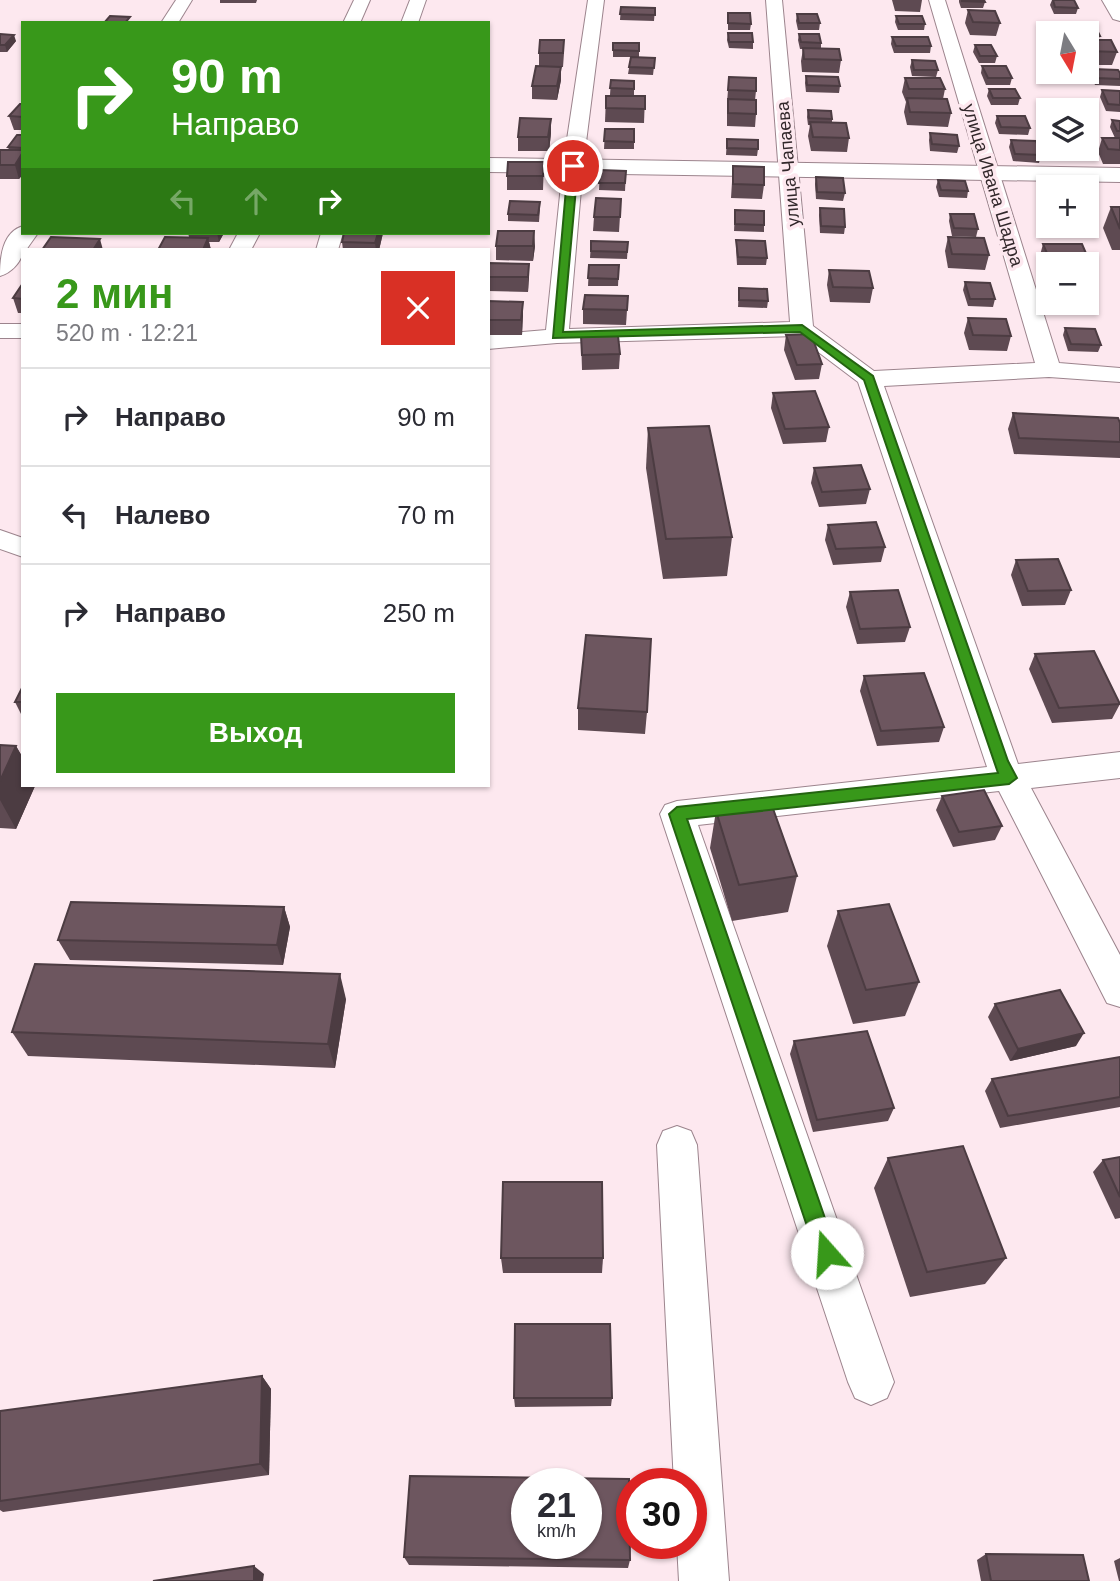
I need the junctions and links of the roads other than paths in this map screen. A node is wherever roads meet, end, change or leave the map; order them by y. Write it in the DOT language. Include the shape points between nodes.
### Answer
graph roads {
  1 [pos="184,0"];
  2 [pos="362,0"];
  3 [pos="418,0"];
  4 [pos="596,0"];
  5 [pos="774,0"];
  6 [pos="937,0"];
  7 [pos="1112,0"];
  8 [pos="1120,15"];
  9 [pos="170,21"];
  10 [pos="352,21"];
  11 [pos="410,21"];
  12 [pos="490,165"];
  13 [pos="573,166"];
  14 [pos="789,170"];
  15 [pos="989,173"];
  16 [pos="1120,176"];
  17 [pos="25,235"];
  18 [pos="0,268"];
  19 [pos="802,329"];
  20 [pos="0,331"];
  21 [pos="21,331"];
  22 [pos="557,336"];
  23 [pos="490,342"];
  24 [pos="1049,370"];
  25 [pos="1120,374"];
  26 [pos="869,379"];
  27 [pos="0,538"];
  28 [pos="21,547"];
  29 [pos="1120,765"];
  30 [pos="1009,778"];
  31 [pos="1120,991"];
  32 [pos="677,1145"];
  33 [pos="870,1382"];
  34 [pos="704,1581"];
  1 -- 9 [label="street"];
  2 -- 10 [label="street"];
  3 -- 11 [label="street"];
  4 -- 13 [label="street"];
  5 -- 14 [label="street, улица Чапаева"];
  6 -- 15 [label="street, улица Ивана Шадра"];
  7 -- 8 [label="street"];
  12 -- 13 [label="street"];
  13 -- 14 [label="street"];
  13 -- 22 [label="street"];
  14 -- 15 [label="street"];
  14 -- 19 [label="street, улица Чапаева"];
  15 -- 16 [label="street"];
  15 -- 24 [label="street, улица Ивана Шадра"];
  17 -- 18 [label="street"];
  19 -- 22 [label="street"];
  19 -- 26 [label="street"];
  20 -- 21 [label="street"];
  22 -- 23 [label="street"];
  24 -- 25 [label="street"];
  24 -- 26 [label="street"];
  26 -- 30 [label="street"];
  27 -- 28 [label="street"];
  29 -- 30 [label="street"];
  30 -- 31 [label="street"];
  30 -- 33 [label="street" via="677,814"];
  32 -- 34 [label="street"];
}
